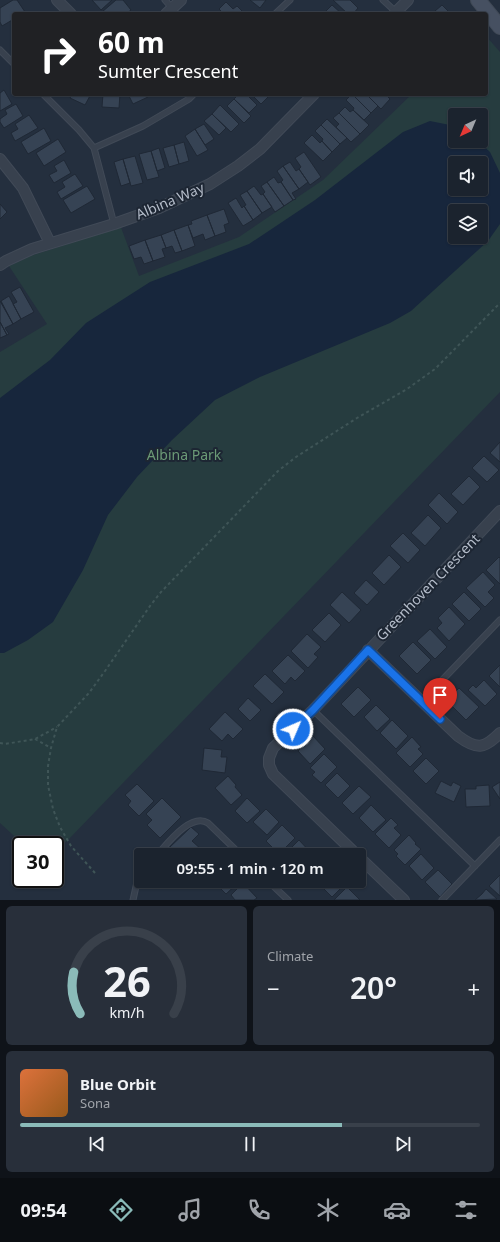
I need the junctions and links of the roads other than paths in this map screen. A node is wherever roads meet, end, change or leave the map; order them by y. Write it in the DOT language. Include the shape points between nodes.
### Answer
graph roads {
  1 [pos="57,0"];
  2 [pos="165,0"];
  3 [pos="182,0"];
  4 [pos="290,0"];
  5 [pos="383,0"];
  6 [pos="408,0"];
  7 [pos="478,0"];
  8 [pos="169,11"];
  9 [pos="69,12"];
  10 [pos="278,12"];
  11 [pos="394,12"];
  12 [pos="396,12"];
  13 [pos="488,12"];
  14 [pos="488,12"];
  15 [pos="500,27"];
  16 [pos="0,50"];
  17 [pos="12,62"];
  18 [pos="45,96"];
  19 [pos="192,96"];
  20 [pos="312,96"];
  21 [pos="94,148"];
  22 [pos="0,159"];
  23 [pos="114,224"];
  24 [pos="50,243"];
  25 [pos="0,265"];
  26 [pos="500,511"];
  27 [pos="500,620"];
  28 [pos="368,650"];
  29 [pos="422,701"];
  30 [pos="313,710"];
  31 [pos="500,733"];
  32 [pos="500,840"];
  33 [pos="164,848"];
  34 [pos="234,848"];
  35 [pos="350,848"];
  36 [pos="366,864"];
  37 [pos="475,866"];
  38 [pos="136,888"];
  39 [pos="275,888"];
  40 [pos="133,900"];
  41 [pos="288,900"];
  42 [pos="404,900"];
  43 [pos="442,900"];
  1 -- 9 [label="street"];
  2 -- 8 [label="lane"];
  3 -- 8 [label="street"];
  4 -- 10 [label="lane"];
  5 -- 11 [label="lane"];
  6 -- 12 [label="street"];
  7 -- 13 [label="street"];
  14 -- 15 [label="street"];
  16 -- 17 [label="lane"];
  18 -- 21 [label="lane" via="80,130"];
  19 -- 21 [label="lane" via="143,126"];
  20 -- 23 [label="street, Albina Way" via="260,149 238,166 210,184 159,208"];
  21 -- 23 [label="lane"];
  22 -- 24 [label="street" via="23,188"];
  23 -- 24 [label="street, Albina Way"];
  24 -- 25 [label="street, Albina Way"];
  26 -- 28 [label="street, Greenhoven Crescent"];
  27 -- 29 [label="lane"];
  28 -- 29 [label="street"];
  28 -- 30 [label="street, Greenhoven Crescent"];
  29 -- 31 [label="street" via="467,743 476,746 486,745"];
  30 -- 35 [label="street, Greenhoven Crescent" via="273,748 269,765 273,774"];
  30 -- 37 [label="lane"];
  32 -- 37 [label="lane"];
  33 -- 34 [label="lane" via="187,825 194,821 204,821"];
  36 -- 42 [label="street, Greenhoven Crescent"];
  37 -- 43 [label="lane"];
  38 -- 40 [label="lane"];
  39 -- 41 [label="lane"];
}
